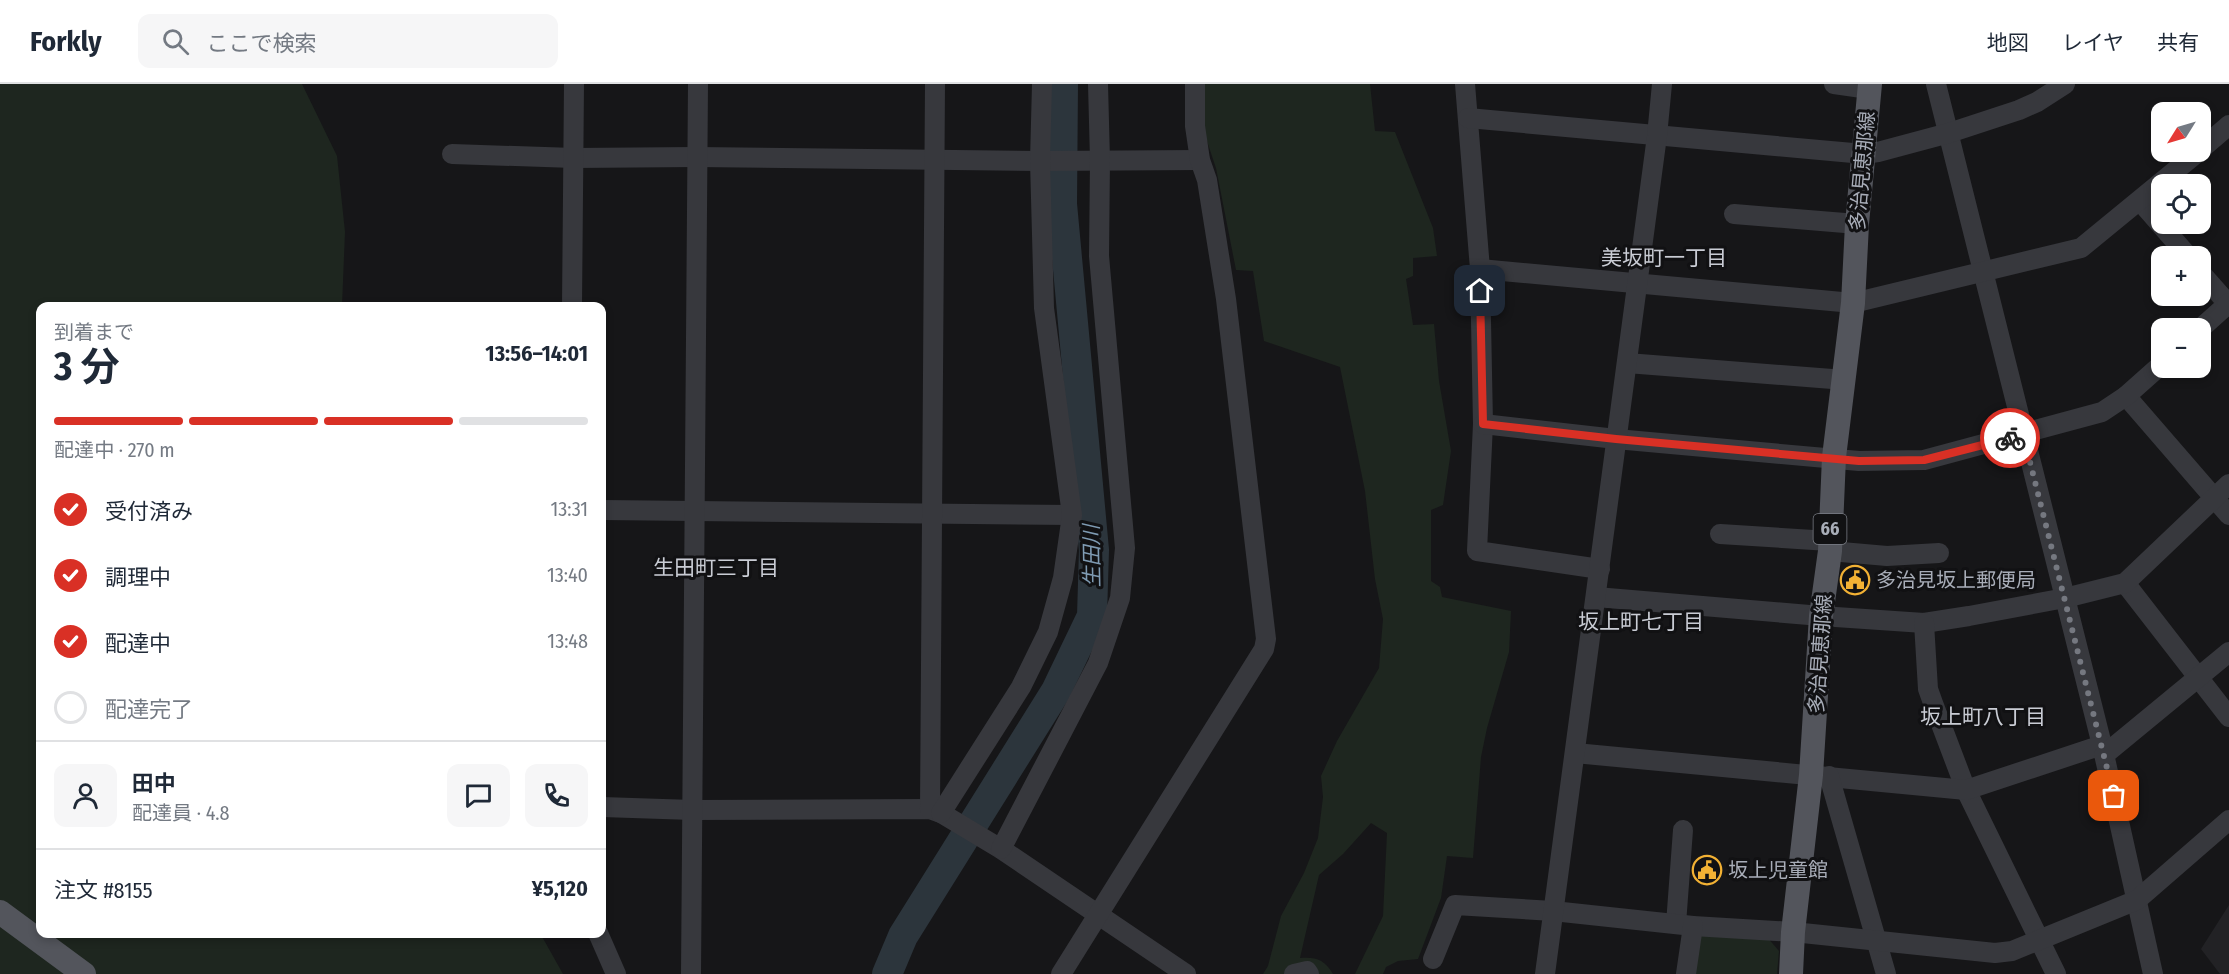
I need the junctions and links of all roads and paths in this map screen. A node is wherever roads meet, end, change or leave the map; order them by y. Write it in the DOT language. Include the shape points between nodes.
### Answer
graph roads {
  1 [pos="574,84"];
  2 [pos="698,84"];
  3 [pos="935,84"];
  4 [pos="1042,84"];
  5 [pos="1098,84"];
  6 [pos="1195,84"];
  7 [pos="1465,84"];
  8 [pos="1662,84"];
  9 [pos="1834,84"];
  10 [pos="1936,84"];
  11 [pos="2065,84"];
  12 [pos="1869,86"];
  13 [pos="1468,118"];
  14 [pos="2229,125"];
  15 [pos="1949,133"];
  16 [pos="1658,136"];
  17 [pos="2211,141"];
  18 [pos="452,154"];
  19 [pos="1864,154"];
  20 [pos="696,157"];
  21 [pos="574,158"];
  22 [pos="934,159"];
  23 [pos="1101,160"];
  24 [pos="1200,160"];
  25 [pos="1040,161"];
  26 [pos="2187,162"];
  27 [pos="2140,201"];
  28 [pos="1734,214"];
  29 [pos="1857,224"];
  30 [pos="2179,246"];
  31 [pos="1480,269"];
  32 [pos="1983,272"];
  33 [pos="1636,284"];
  34 [pos="2211,284"];
  35 [pos="572,302"];
  36 [pos="1853,303"];
  37 [pos="2229,304"];
  38 [pos="2211,320"];
  39 [pos="1627,363"];
  40 [pos="2151,374"];
  41 [pos="1845,380"];
  42 [pos="2126,396"];
  43 [pos="1483,424"];
  44 [pos="2023,434"];
  45 [pos="1616,439"];
  46 [pos="1834,458"];
  47 [pos="2229,484"];
  48 [pos="2214,498"];
  49 [pos="606,510"];
  50 [pos="695,511"];
  51 [pos="931,512"];
  52 [pos="1072,515"];
  53 [pos="2229,515"];
  54 [pos="1720,534"];
  55 [pos="1830,546"];
  56 [pos="1939,554"];
  57 [pos="1599,569"];
  58 [pos="2125,583"];
  59 [pos="1596,597"];
  60 [pos="2065,598"];
  61 [pos="1821,616"];
  62 [pos="1924,623"];
  63 [pos="2229,652"];
  64 [pos="2198,677"];
  65 [pos="2229,717"];
  66 [pos="2103,750"];
  67 [pos="1575,753"];
  68 [pos="1820,775"];
  69 [pos="1966,790"];
  70 [pos="606,807"];
  71 [pos="693,810"];
  72 [pos="935,811"];
  73 [pos="2229,820"];
  74 [pos="1683,830"];
  75 [pos="1001,849"];
  76 [pos="2137,900"];
  77 [pos="1553,911"];
  78 [pos="0,912"];
  79 [pos="1098,914"];
  80 [pos="1684,925"];
  81 [pos="1793,932"];
  82 [pos="600,938"];
  83 [pos="1876,940"];
  84 [pos="2040,940"];
  85 [pos="1434,959"];
  86 [pos="84,974"];
  87 [pos="616,974"];
  88 [pos="691,974"];
  89 [pos="1061,974"];
  90 [pos="1186,974"];
  91 [pos="1294,974"];
  92 [pos="1309,974"];
  93 [pos="1545,974"];
  94 [pos="1686,974"];
  95 [pos="1791,974"];
  96 [pos="1886,974"];
  97 [pos="2056,974"];
  98 [pos="2153,974"];
  1 -- 21 [label="street"];
  2 -- 20 [label="street"];
  3 -- 22 [label="street"];
  4 -- 25 [label="street"];
  5 -- 23 [label="street"];
  6 -- 24 [label="street"];
  7 -- 13 [label="street"];
  8 -- 16 [label="street"];
  9 -- 12 [label="street"];
  10 -- 15 [label="street"];
  11 -- 15 [label="street" via="2019,110"];
  12 -- 19 [label="main road, 多治見恵那線 / 66"];
  13 -- 16 [label="street"];
  13 -- 31 [label="street"];
  14 -- 17 [label="street"];
  15 -- 19 [label="street"];
  15 -- 32 [label="street"];
  16 -- 19 [label="street"];
  16 -- 33 [label="street"];
  18 -- 21 [label="street"];
  19 -- 29 [label="main road, 多治見恵那線 / 66"];
  20 -- 21 [label="street"];
  20 -- 22 [label="street"];
  20 -- 50 [label="street"];
  21 -- 35 [label="street"];
  22 -- 25 [label="street"];
  22 -- 51 [label="street"];
  23 -- 24 [label="street"];
  23 -- 25 [label="street"];
  23 -- 75 [label="street" via="1099,256 1125,548 1120,598 1098,663"];
  24 -- 79 [label="street" via="1207,180 1226,299 1266,639 1264,649"];
  25 -- 52 [label="street" via="1044,308"];
  26 -- 27 [label="street"];
  27 -- 30 [label="street"];
  27 -- 32 [label="street" via="2081,248"];
  28 -- 29 [label="street"];
  29 -- 36 [label="main road, 多治見恵那線 / 66"];
  31 -- 33 [label="street"];
  31 -- 43 [label="street"];
  32 -- 36 [label="street"];
  32 -- 44 [label="street"];
  33 -- 36 [label="street"];
  33 -- 39 [label="street"];
  34 -- 37 [label="street"];
  36 -- 41 [label="main road, 多治見恵那線 / 66"];
  37 -- 38 [label="street"];
  39 -- 41 [label="street"];
  39 -- 45 [label="street"];
  40 -- 42 [label="street"];
  41 -- 46 [label="main road, 多治見恵那線 / 66"];
  42 -- 44 [label="street" via="2102,412"];
  42 -- 48 [label="street"];
  43 -- 45 [label="street"];
  43 -- 57 [label="street" via="1477,551"];
  44 -- 46 [label="street" via="1924,460"];
  44 -- 60 [label="street"];
  45 -- 46 [label="street"];
  45 -- 57 [label="street"];
  46 -- 55 [label="main road, 多治見恵那線 / 66"];
  47 -- 48 [label="street"];
  48 -- 53 [label="street"];
  48 -- 58 [label="street"];
  49 -- 50 [label="street"];
  50 -- 51 [label="street"];
  50 -- 71 [label="street"];
  51 -- 52 [label="street"];
  51 -- 72 [label="street"];
  52 -- 72 [label="street" via="1063,578 1048,632 1021,687"];
  54 -- 55 [label="street"];
  55 -- 56 [label="street" via="1887,556"];
  55 -- 61 [label="main road, 多治見恵那線 / 66"];
  57 -- 59 [label="street"];
  58 -- 60 [label="street"];
  58 -- 64 [label="street"];
  59 -- 61 [label="street"];
  59 -- 67 [label="street"];
  60 -- 62 [label="street"];
  60 -- 66 [label="street"];
  61 -- 62 [label="street"];
  61 -- 68 [label="main road, 多治見恵那線 / 66"];
  62 -- 69 [label="street" via="1928,689"];
  63 -- 64 [label="street"];
  64 -- 65 [label="street"];
  64 -- 66 [label="street"];
  66 -- 69 [label="street"];
  66 -- 76 [label="street"];
  67 -- 68 [label="street"];
  67 -- 77 [label="street"];
  68 -- 69 [label="street"];
  68 -- 81 [label="main road, 多治見恵那線 / 66"];
  68 -- 83 [label="street"];
  69 -- 84 [label="street"];
  70 -- 71 [label="street"];
  71 -- 72 [label="street"];
  71 -- 88 [label="street"];
  72 -- 75 [label="street"];
  73 -- 76 [label="street"];
  74 -- 80 [label="street"];
  75 -- 79 [label="street"];
  76 -- 84 [label="street"];
  76 -- 98 [label="street"];
  77 -- 80 [label="street"];
  77 -- 85 [label="street" via="1455,905"];
  77 -- 93 [label="street"];
  78 -- 86 [label="main road"];
  79 -- 89 [label="street"];
  79 -- 90 [label="street"];
  80 -- 81 [label="street"];
  80 -- 94 [label="street"];
  81 -- 83 [label="street"];
  81 -- 95 [label="main road, 多治見恵那線 / 66"];
  82 -- 87 [label="street"];
  83 -- 84 [label="street" via="1995,952 2012,951"];
  83 -- 96 [label="street"];
  84 -- 97 [label="street"];
  91 -- 92 [label="street"];
}
